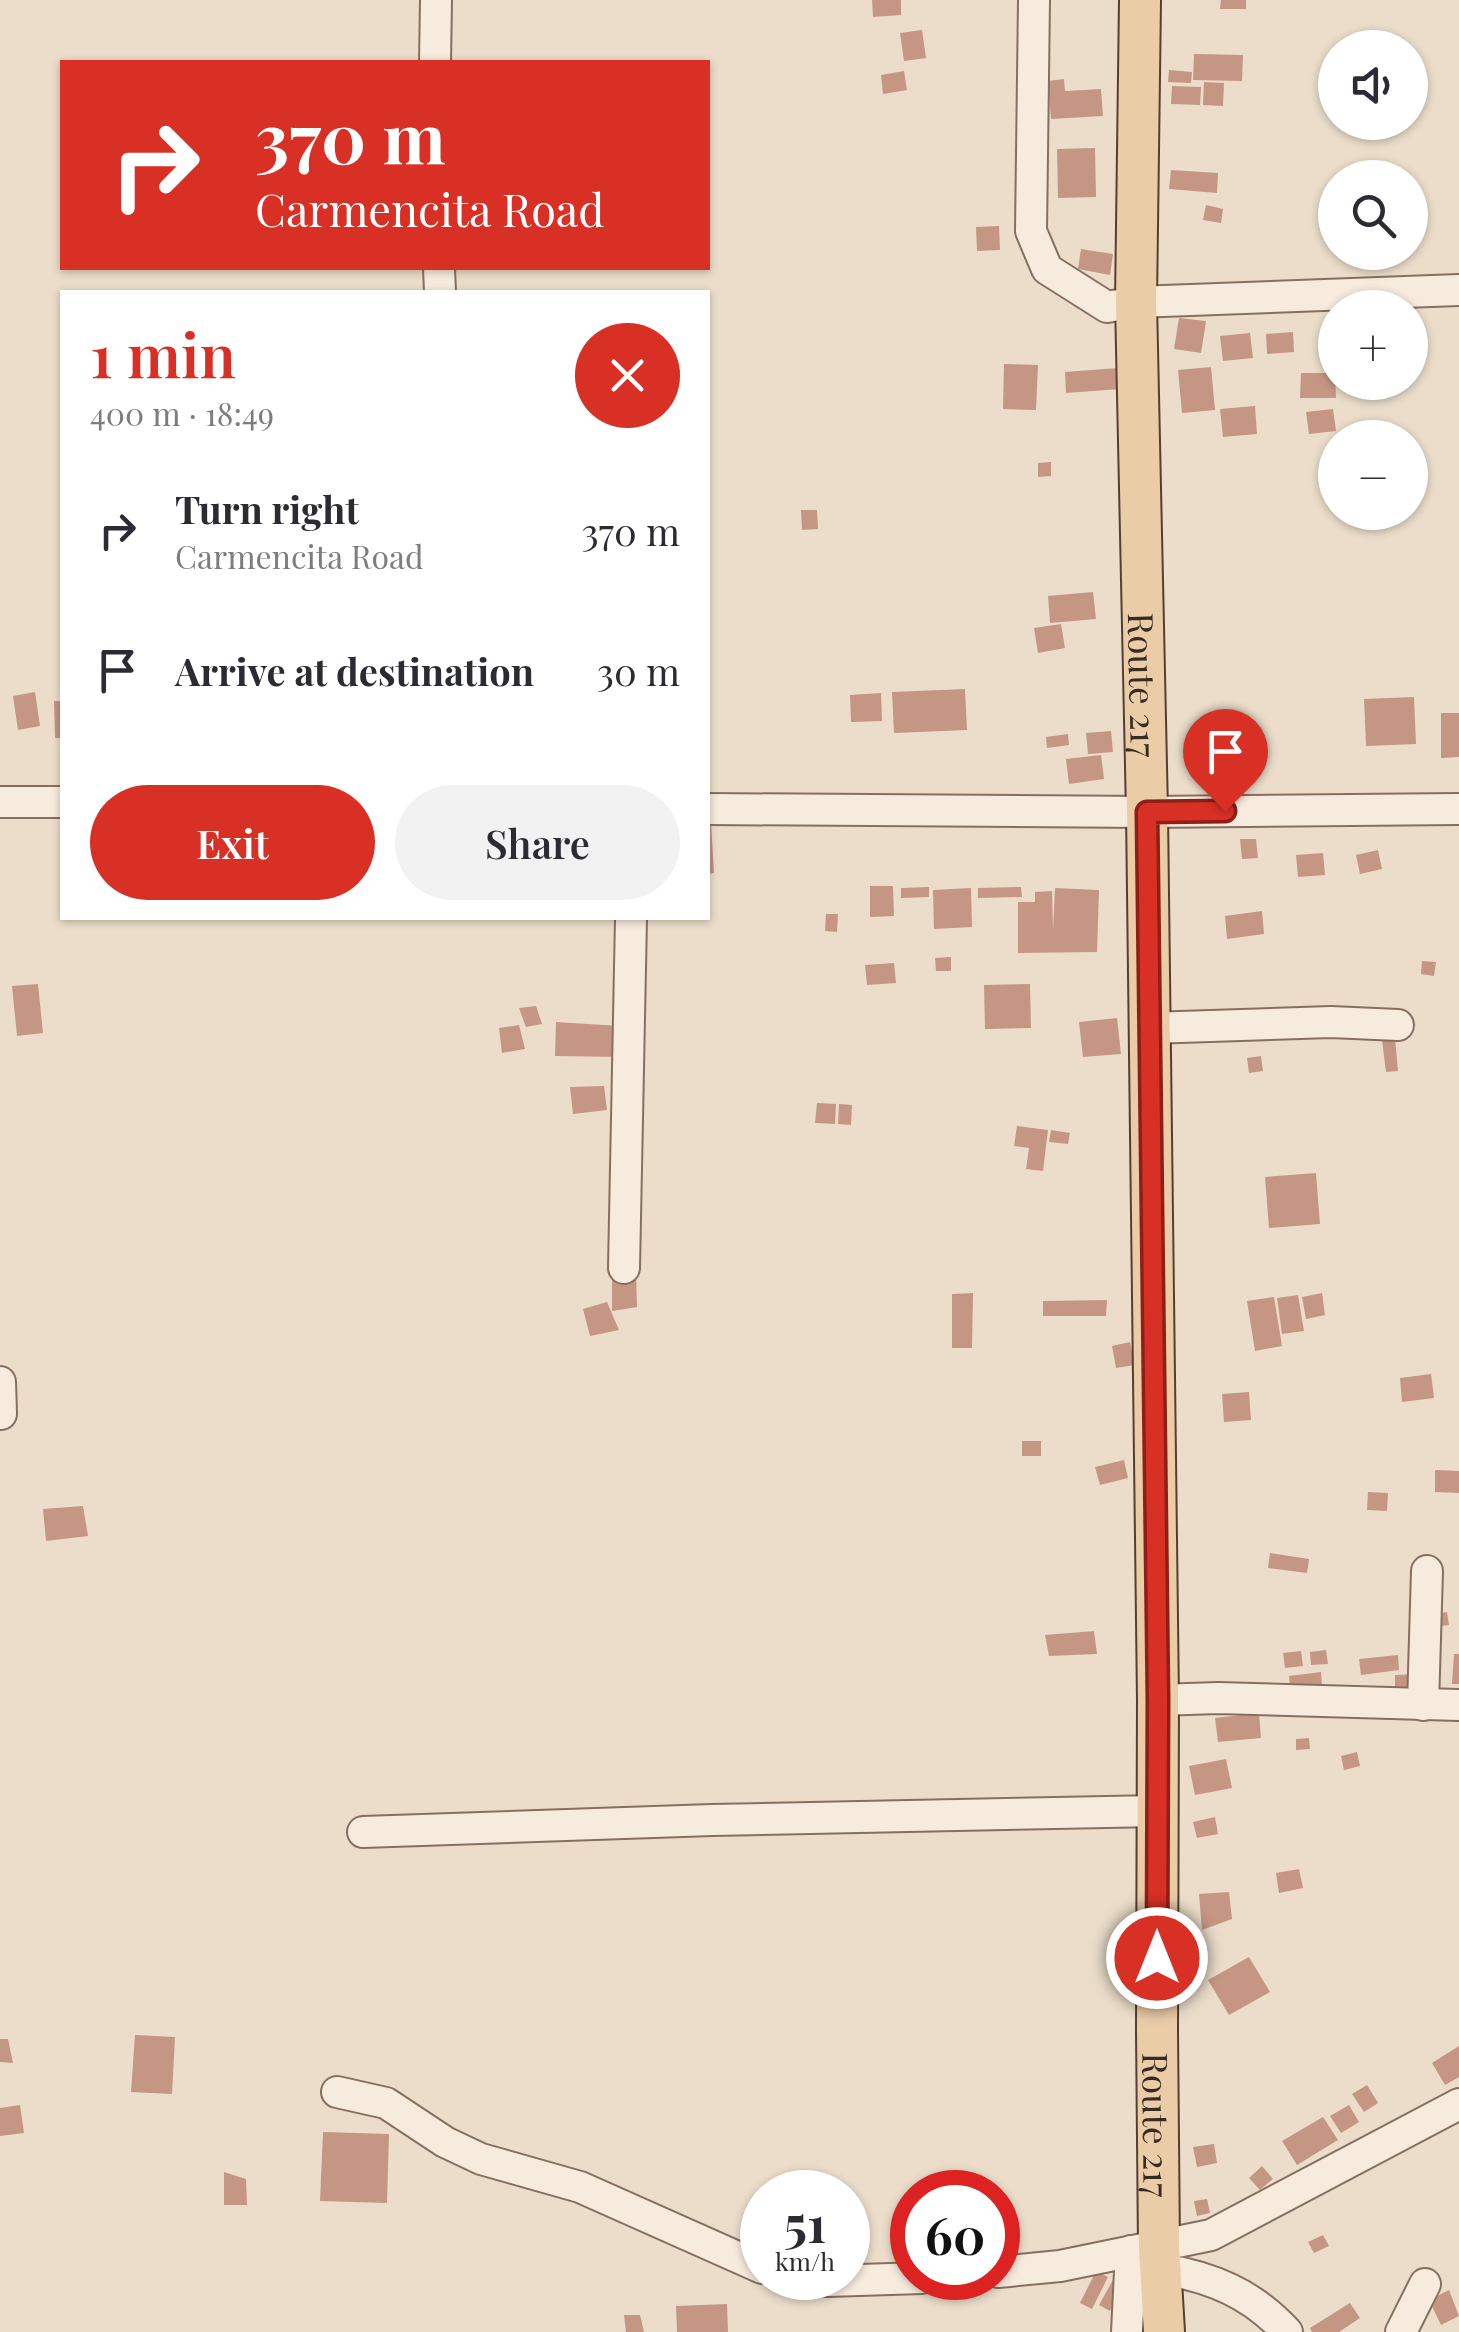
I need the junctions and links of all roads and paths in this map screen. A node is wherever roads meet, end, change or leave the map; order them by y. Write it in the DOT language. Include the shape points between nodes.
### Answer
graph roads {
  1 [pos="436,0"];
  2 [pos="1034,0"];
  3 [pos="1140,0"];
  4 [pos="435,60"];
  5 [pos="1459,290"];
  6 [pos="1136,302"];
  7 [pos="0,802"];
  8 [pos="60,802"];
  9 [pos="710,809"];
  10 [pos="1459,809"];
  11 [pos="1147,812"];
  12 [pos="631,920"];
  13 [pos="1398,1025"];
  14 [pos="1148,1028"];
  15 [pos="624,1268"];
  16 [pos="0,1382"];
  17 [pos="1,1414"];
  18 [pos="1426,1571"];
  19 [pos="1158,1700"];
  20 [pos="1423,1704"];
  21 [pos="1459,1705"];
  22 [pos="1158,1811"];
  23 [pos="363,1832"];
  24 [pos="337,2092"];
  25 [pos="1459,2104"];
  26 [pos="1151,2256"];
  27 [pos="740,2258"];
  28 [pos="1020,2270"];
  29 [pos="1424,2284"];
  30 [pos="1127,2332"];
  31 [pos="1164,2332"];
  32 [pos="1287,2332"];
  33 [pos="1401,2332"];
  1 -- 4 [label="street"];
  2 -- 6 [label="street" via="1030,232 1047,268 1107,306"];
  3 -- 6 [label="main road, Route 217"];
  5 -- 6 [label="street"];
  6 -- 11 [label="main road, Route 217"];
  7 -- 8 [label="street"];
  9 -- 11 [label="street"];
  10 -- 11 [label="street"];
  11 -- 14 [label="main road, Route 217"];
  12 -- 15 [label="street"];
  13 -- 14 [label="street"];
  14 -- 19 [label="main road, Route 217"];
  16 -- 17 [label="street"];
  18 -- 20 [label="street"];
  19 -- 20 [label="street"];
  19 -- 22 [label="main road, Route 217"];
  20 -- 21 [label="street"];
  22 -- 23 [label="street"];
  22 -- 26 [label="main road, Route 217"];
  24 -- 27 [label="street" via="386,2103 481,2159 580,2187"];
  25 -- 26 [label="street" via="1211,2235"];
  26 -- 28 [label="street"];
  26 -- 30 [label="street"];
  26 -- 31 [label="main road, Route 217"];
  26 -- 32 [label="street" via="1267,2310"];
  29 -- 33 [label="street"];
}
